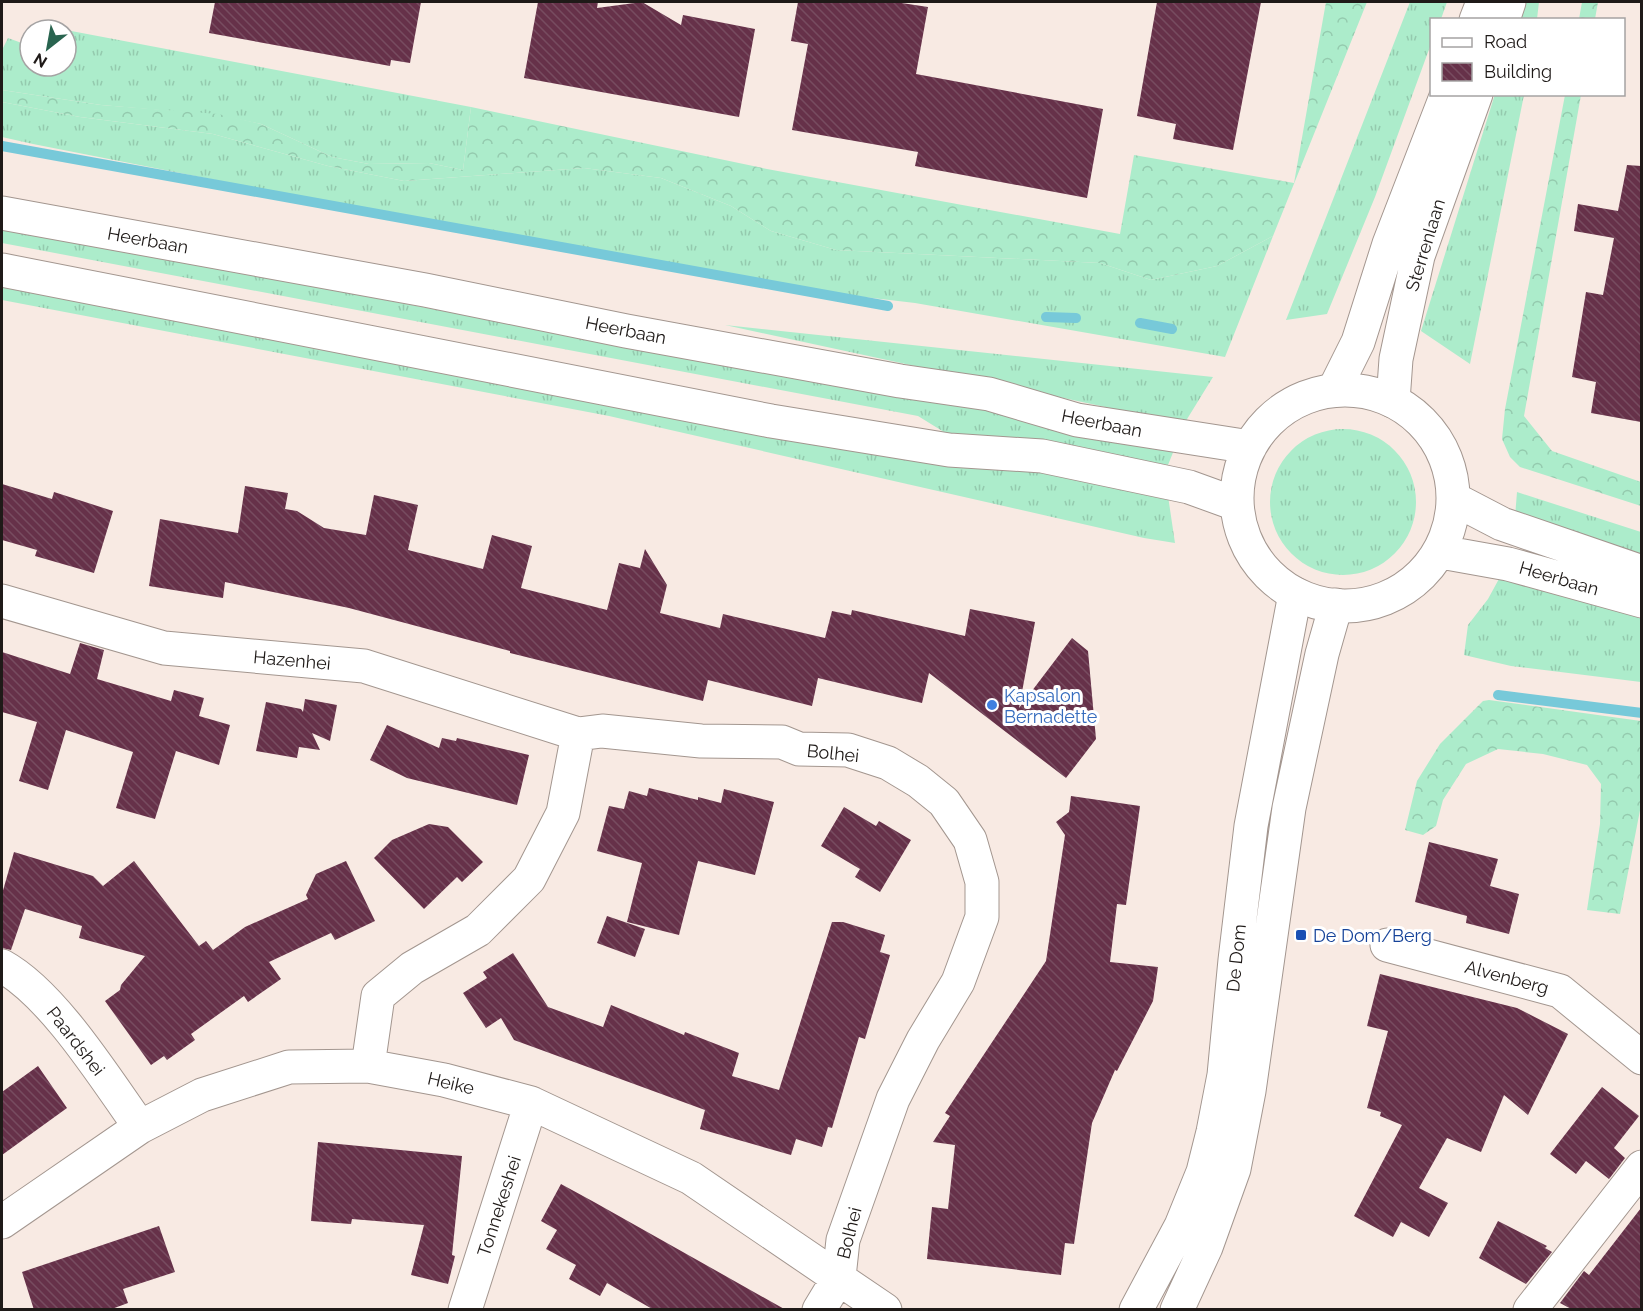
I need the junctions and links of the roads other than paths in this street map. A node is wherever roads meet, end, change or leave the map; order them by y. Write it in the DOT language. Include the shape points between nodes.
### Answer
graph roads {
  1 [pos="1483,2"];
  2 [pos="1509,2"];
  3 [pos="1477,18"];
  4 [pos="1504,18"];
  5 [pos="1446,96"];
  6 [pos="1475,96"];
  7 [pos="2,213"];
  8 [pos="2,270"];
  9 [pos="1334,390"];
  10 [pos="1393,401"];
  11 [pos="1250,447"];
  12 [pos="1454,500"];
  13 [pos="1236,504"];
  14 [pos="1441,552"];
  15 [pos="1641,572"];
  16 [pos="1295,594"];
  17 [pos="1641,601"];
  18 [pos="2,602"];
  19 [pos="1336,605"];
  20 [pos="578,734"];
  21 [pos="1387,945"];
  22 [pos="2,966"];
  23 [pos="1641,1058"];
  24 [pos="368,1066"];
  25 [pos="531,1103"];
  26 [pos="140,1127"];
  27 [pos="1641,1167"];
  28 [pos="2,1222"];
  29 [pos="839,1277"];
  30 [pos="465,1310"];
  31 [pos="819,1310"];
  32 [pos="885,1310"];
  33 [pos="1136,1310"];
  34 [pos="1177,1310"];
  35 [pos="1530,1310"];
  1 -- 3 [label="street"];
  2 -- 4 [label="street"];
  5 -- 9 [label="street, Sterrenlaan" via="1389,244 1358,342"];
  6 -- 10 [label="street, Sterrenlaan" via="1418,256 1396,359"];
  7 -- 11 [label="street, Heerbaan" via="626,331 989,394 1077,420"];
  8 -- 13 [label="street" via="771,421 950,450 1042,456 1189,487"];
  9 -- 10 [label="street" via="1364,391"];
  9 -- 11 [label="street" via="1300,399 1271,419"];
  10 -- 12 [label="street" via="1423,422 1444,453"];
  11 -- 13 [label="street" via="1239,474"];
  12 -- 14 [label="street" via="1452,521"];
  12 -- 15 [label="street, Heerbaan" via="1502,524"];
  13 -- 16 [label="street" via="1244,537 1260,567"];
  14 -- 17 [label="street, Heerbaan" via="1508,564"];
  14 -- 19 [label="street" via="1418,580 1388,599 1353,607"];
  16 -- 19 [label="street"];
  16 -- 33 [label="street, De Dom" via="1251,826 1224,1075 1213,1132 1203,1172 1181,1226"];
  18 -- 20 [label="street, Hazenhei" via="164,648 364,666"];
  19 -- 34 [label="street, De Dom" via="1289,808 1249,1091 1234,1169 1206,1247"];
  20 -- 24 [label="street" via="563,813 529,879 478,930 412,968 378,996"];
  20 -- 29 [label="street, Bolhei" via="602,731 848,750 888,763 918,781 944,802 970,840 982,882 982,917 958,982 893,1099 843,1240"];
  21 -- 23 [label="street, Alvenberg" via="1560,991"];
  22 -- 26 [label="street, Paardshei" via="15,973 46,1003 83,1046"];
  24 -- 25 [label="street, Heike" via="444,1080"];
  24 -- 26 [label="street, Heike" via="289,1066 202,1095"];
  25 -- 29 [label="street, Heike" via="691,1178"];
  25 -- 30 [label="street, Tonnekeshei"];
  26 -- 28 [label="street, Heike"];
  27 -- 35 [label="street"];
  29 -- 31 [label="street"];
  29 -- 32 [label="street, Heike"];
}
